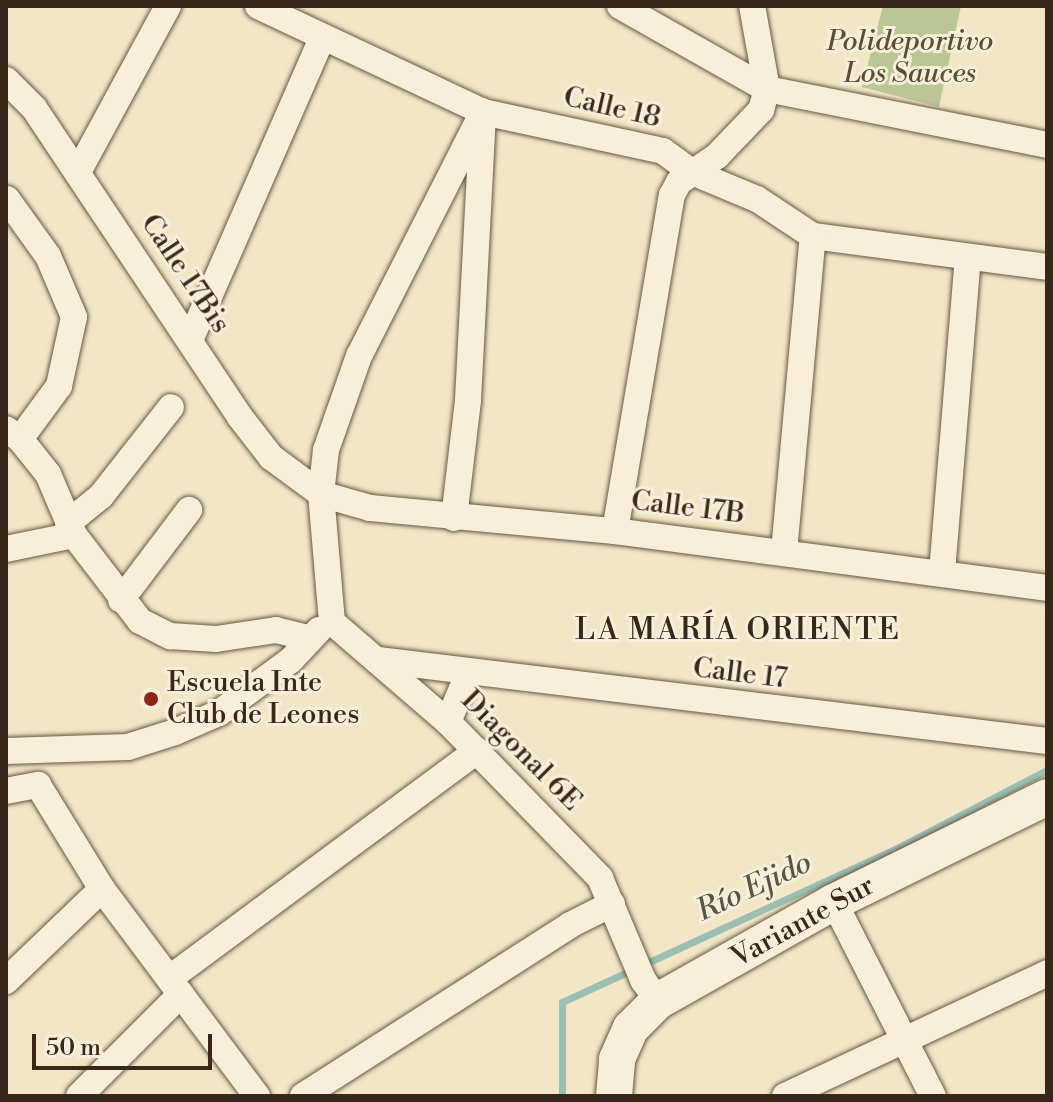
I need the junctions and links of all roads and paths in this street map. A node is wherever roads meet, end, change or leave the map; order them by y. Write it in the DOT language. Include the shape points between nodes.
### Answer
graph roads {
  1 [pos="168,6"];
  2 [pos="258,6"];
  3 [pos="620,6"];
  4 [pos="752,6"];
  5 [pos="322,38"];
  6 [pos="6,80"];
  7 [pos="764,100"];
  8 [pos="483,112"];
  9 [pos="1047,145"];
  10 [pos="78,172"];
  11 [pos="692,172"];
  12 [pos="7,199"];
  13 [pos="813,236"];
  14 [pos="968,259"];
  15 [pos="1047,267"];
  16 [pos="191,338"];
  17 [pos="171,407"];
  18 [pos="13,434"];
  19 [pos="321,494"];
  20 [pos="189,510"];
  21 [pos="454,518"];
  22 [pos="71,529"];
  23 [pos="615,531"];
  24 [pos="6,549"];
  25 [pos="784,552"];
  26 [pos="942,572"];
  27 [pos="1047,588"];
  28 [pos="121,600"];
  29 [pos="332,622"];
  30 [pos="307,638"];
  31 [pos="378,660"];
  32 [pos="468,674"];
  33 [pos="448,722"];
  34 [pos="1047,741"];
  35 [pos="6,751"];
  36 [pos="477,751"];
  37 [pos="53,753"];
  38 [pos="38,785"];
  39 [pos="6,791"];
  40 [pos="1047,797"];
  41 [pos="102,889"];
  42 [pos="834,902"];
  43 [pos="612,904"];
  44 [pos="1047,973"];
  45 [pos="6,981"];
  46 [pos="175,986"];
  47 [pos="651,990"];
  48 [pos="904,1038"];
  49 [pos="79,1096"];
  50 [pos="257,1096"];
  51 [pos="303,1096"];
  52 [pos="614,1096"];
  53 [pos="785,1096"];
  54 [pos="933,1096"];
  1 -- 10 [label="street"];
  2 -- 5 [label="street, Calle 18"];
  3 -- 7 [label="street"];
  4 -- 7 [label="street"];
  5 -- 8 [label="street, Calle 18"];
  5 -- 16 [label="street"];
  6 -- 10 [label="street, Calle 17Bis" via="34,108"];
  7 -- 9 [label="street"];
  7 -- 11 [label="street" via="717,156"];
  8 -- 11 [label="street, Calle 18" via="663,151"];
  8 -- 19 [label="street" via="359,356 326,450"];
  8 -- 21 [label="street" via="468,400"];
  10 -- 16 [label="street, Calle 17Bis"];
  11 -- 13 [label="street, Calle 18" via="757,199"];
  11 -- 23 [label="street" via="672,195 663,226"];
  12 -- 18 [label="street" via="36,235 74,317 59,386"];
  13 -- 14 [label="street, Calle 18"];
  13 -- 25 [label="street"];
  14 -- 15 [label="street, Calle 18"];
  14 -- 26 [label="street"];
  16 -- 19 [label="street, Calle 17Bis" via="271,457"];
  17 -- 22 [label="street"];
  18 -- 22 [label="street" via="48,474"];
  19 -- 21 [label="street, Calle 17B" via="370,508"];
  19 -- 29 [label="street"];
  20 -- 28 [label="street"];
  21 -- 23 [label="street, Calle 17B"];
  22 -- 24 [label="street"];
  22 -- 28 [label="street"];
  23 -- 25 [label="street, Calle 17B"];
  25 -- 26 [label="street, Calle 17B"];
  26 -- 27 [label="street, Calle 17B"];
  28 -- 30 [label="street" via="140,621 170,636 216,639 276,630"];
  29 -- 30 [label="street"];
  29 -- 31 [label="street, Diagonal 6E"];
  30 -- 37 [label="street" via="291,660 219,713 128,747"];
  31 -- 32 [label="street, Calle 17"];
  31 -- 33 [label="street, Diagonal 6E"];
  32 -- 33 [label="street"];
  32 -- 34 [label="street, Calle 17"];
  33 -- 36 [label="street, Diagonal 6E"];
  35 -- 37 [label="street"];
  36 -- 43 [label="street, Diagonal 6E" via="573,847 600,878"];
  36 -- 46 [label="street"];
  37 -- 38 [label="street"];
  38 -- 39 [label="street"];
  38 -- 41 [label="street"];
  40 -- 42 [label="main road, Variante Sur"];
  41 -- 45 [label="street"];
  41 -- 46 [label="street"];
  42 -- 47 [label="main road, Variante Sur"];
  42 -- 48 [label="street"];
  43 -- 47 [label="street, Diagonal 6E"];
  43 -- 51 [label="street" via="570,925"];
  44 -- 48 [label="street"];
  46 -- 49 [label="street"];
  46 -- 50 [label="street"];
  47 -- 52 [label="main road, Variante Sur" via="617,1059"];
  48 -- 53 [label="street"];
  48 -- 54 [label="street"];
}
